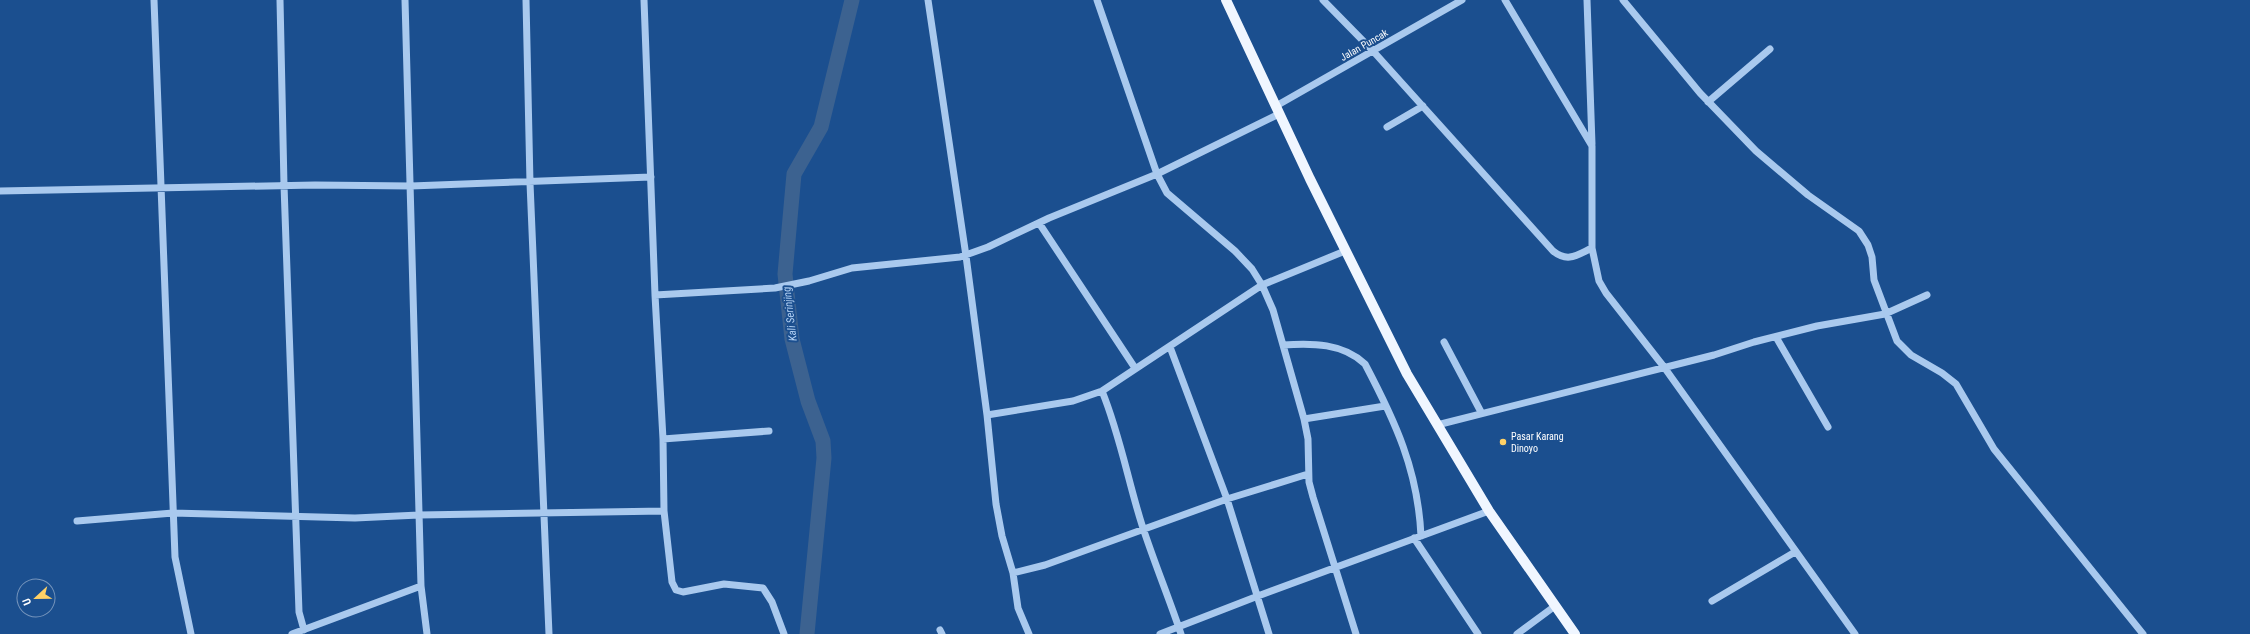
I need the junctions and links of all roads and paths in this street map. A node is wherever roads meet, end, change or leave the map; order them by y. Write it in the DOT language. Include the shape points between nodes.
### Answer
graph roads {
  1 [pos="154,0"];
  2 [pos="280,0"];
  3 [pos="405,0"];
  4 [pos="526,0"];
  5 [pos="644,0"];
  6 [pos="928,0"];
  7 [pos="1097,0"];
  8 [pos="1226,0"];
  9 [pos="1323,0"];
  10 [pos="1462,0"];
  11 [pos="1505,0"];
  12 [pos="1587,0"];
  13 [pos="1623,0"];
  14 [pos="1770,49"];
  15 [pos="1373,51"];
  16 [pos="1708,102"];
  17 [pos="1423,106"];
  18 [pos="1278,110"];
  19 [pos="1387,127"];
  20 [pos="1592,146"];
  21 [pos="1162,171"];
  22 [pos="651,177"];
  23 [pos="530,183"];
  24 [pos="284,185"];
  25 [pos="411,186"];
  26 [pos="160,189"];
  27 [pos="0,191"];
  28 [pos="1039,223"];
  29 [pos="1592,248"];
  30 [pos="1345,251"];
  31 [pos="959,257"];
  32 [pos="1262,285"];
  33 [pos="655,295"];
  34 [pos="1928,295"];
  35 [pos="1886,314"];
  36 [pos="1776,337"];
  37 [pos="1444,342"];
  38 [pos="1283,345"];
  39 [pos="1170,347"];
  40 [pos="1663,366"];
  41 [pos="1136,368"];
  42 [pos="1102,392"];
  43 [pos="1385,406"];
  44 [pos="1481,412"];
  45 [pos="987,415"];
  46 [pos="1304,420"];
  47 [pos="1437,425"];
  48 [pos="1828,427"];
  49 [pos="769,430"];
  50 [pos="663,439"];
  51 [pos="1308,474"];
  52 [pos="1227,499"];
  53 [pos="664,511"];
  54 [pos="1488,511"];
  55 [pos="545,512"];
  56 [pos="173,514"];
  57 [pos="419,515"];
  58 [pos="296,517"];
  59 [pos="77,521"];
  60 [pos="1143,528"];
  61 [pos="1417,537"];
  62 [pos="1795,552"];
  63 [pos="1334,567"];
  64 [pos="1013,573"];
  65 [pos="421,586"];
  66 [pos="1258,596"];
  67 [pos="1712,601"];
  68 [pos="1555,606"];
  69 [pos="304,630"];
  70 [pos="1180,631"];
  71 [pos="191,634"];
  72 [pos="292,634"];
  73 [pos="427,634"];
  74 [pos="548,634"];
  75 [pos="784,634"];
  76 [pos="1029,634"];
  77 [pos="1160,634"];
  78 [pos="1269,634"];
  79 [pos="1356,634"];
  80 [pos="1478,634"];
  81 [pos="1517,634"];
  82 [pos="1575,634"];
  83 [pos="1855,634"];
  84 [pos="2143,634"];
  1 -- 26 [label="street"];
  2 -- 24 [label="street"];
  3 -- 25 [label="street"];
  4 -- 23 [label="street"];
  5 -- 22 [label="street"];
  6 -- 31 [label="street"];
  7 -- 21 [label="street"];
  8 -- 18 [label="main road"];
  9 -- 15 [label="street"];
  10 -- 15 [label="street, Jalan Puncak"];
  11 -- 20 [label="street"];
  12 -- 20 [label="street"];
  13 -- 16 [label="street"];
  14 -- 16 [label="street"];
  15 -- 17 [label="street"];
  15 -- 18 [label="street, Jalan Puncak"];
  16 -- 35 [label="street" via="1756,151 1808,195 1860,231 1868,245 1874,280"];
  17 -- 19 [label="street"];
  17 -- 29 [label="street" via="1553,251 1568,258"];
  18 -- 21 [label="street, Jalan Puncak"];
  18 -- 30 [label="main road"];
  20 -- 29 [label="street"];
  21 -- 28 [label="street, Jalan Puncak"];
  21 -- 32 [label="street" via="1167,193 1235,251"];
  22 -- 23 [label="street"];
  22 -- 33 [label="street"];
  23 -- 25 [label="street"];
  23 -- 55 [label="street"];
  24 -- 25 [label="street"];
  24 -- 26 [label="street"];
  24 -- 58 [label="street"];
  25 -- 57 [label="street"];
  26 -- 27 [label="street"];
  26 -- 56 [label="street"];
  28 -- 31 [label="street, Jalan Puncak"];
  28 -- 41 [label="street"];
  29 -- 40 [label="street" via="1599,281 1606,293"];
  30 -- 32 [label="street"];
  30 -- 47 [label="main road" via="1403,367"];
  31 -- 33 [label="street, Jalan Puncak" via="852,268 775,288"];
  31 -- 45 [label="street"];
  32 -- 38 [label="street" via="1273,310"];
  32 -- 39 [label="street"];
  33 -- 50 [label="street"];
  34 -- 35 [label="street"];
  35 -- 36 [label="street"];
  35 -- 84 [label="street" via="1897,342 1911,355 1956,384 1994,449"];
  36 -- 40 [label="street" via="1714,355"];
  36 -- 48 [label="street"];
  37 -- 44 [label="street"];
  38 -- 43 [label="street" via="1341,348 1355,355 1365,364"];
  38 -- 46 [label="street"];
  39 -- 41 [label="street"];
  39 -- 52 [label="street"];
  40 -- 44 [label="street"];
  40 -- 62 [label="street"];
  41 -- 42 [label="street"];
  42 -- 45 [label="street" via="1073,401"];
  42 -- 60 [label="street" via="1128,469"];
  43 -- 46 [label="street"];
  43 -- 61 [label="street" via="1406,451 1416,486"];
  44 -- 47 [label="street"];
  45 -- 64 [label="street" via="996,504"];
  46 -- 51 [label="street" via="1308,439"];
  47 -- 54 [label="main road"];
  49 -- 50 [label="street"];
  50 -- 53 [label="street"];
  51 -- 52 [label="street"];
  51 -- 63 [label="street"];
  52 -- 60 [label="street"];
  52 -- 66 [label="street"];
  53 -- 55 [label="street"];
  53 -- 75 [label="street" via="672,582 676,590 689,592 724,584 763,588 772,602"];
  54 -- 61 [label="street"];
  54 -- 68 [label="main road"];
  55 -- 57 [label="street"];
  55 -- 74 [label="street"];
  56 -- 58 [label="street"];
  56 -- 59 [label="street"];
  56 -- 71 [label="street" via="175,557"];
  57 -- 58 [label="street"];
  57 -- 65 [label="street"];
  58 -- 69 [label="street" via="299,612"];
  60 -- 64 [label="street"];
  60 -- 70 [label="street"];
  61 -- 63 [label="street"];
  61 -- 80 [label="street"];
  62 -- 67 [label="street"];
  62 -- 83 [label="street"];
  63 -- 66 [label="street"];
  63 -- 79 [label="street"];
  64 -- 76 [label="street" via="1018,608"];
  65 -- 69 [label="street"];
  65 -- 73 [label="street"];
  66 -- 70 [label="street"];
  66 -- 78 [label="street"];
  68 -- 81 [label="street"];
  68 -- 82 [label="main road"];
  69 -- 72 [label="street"];
  70 -- 77 [label="street"];
}
